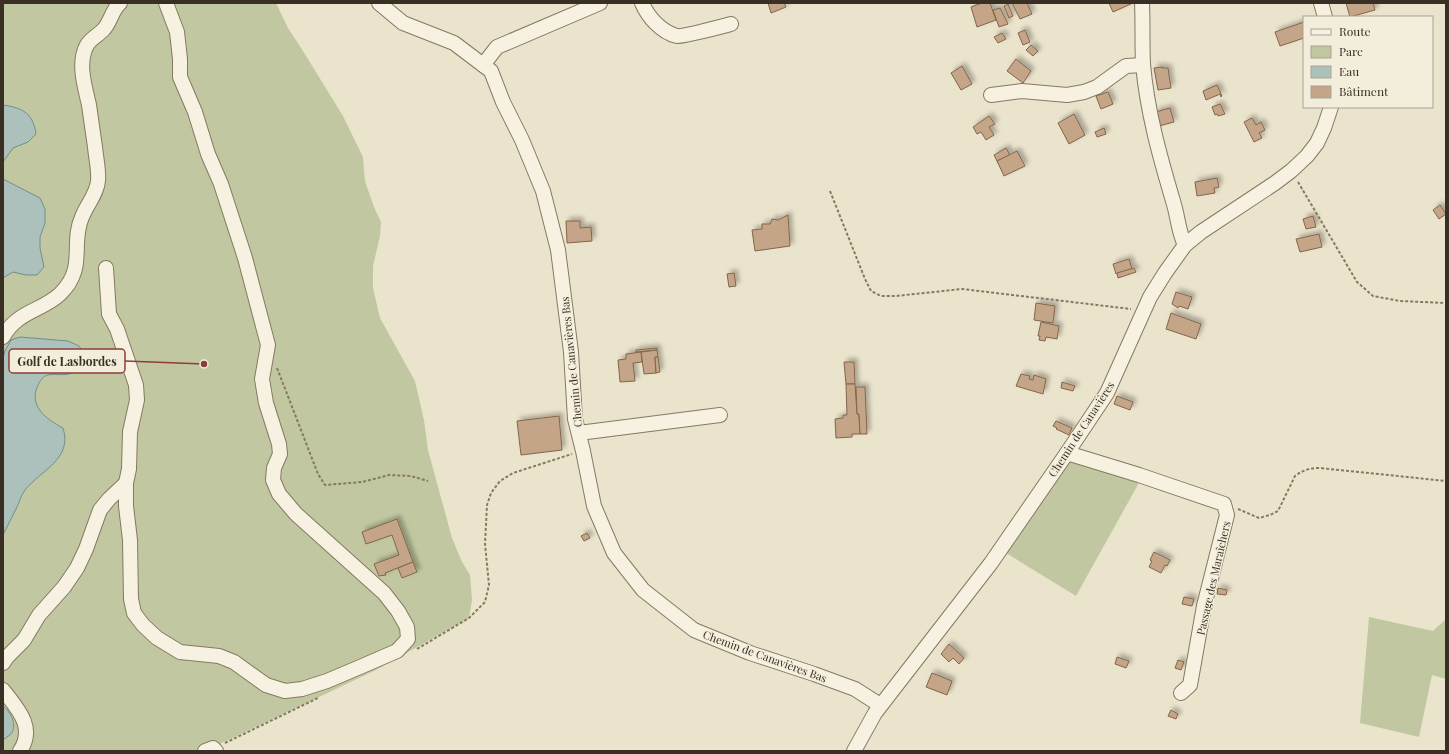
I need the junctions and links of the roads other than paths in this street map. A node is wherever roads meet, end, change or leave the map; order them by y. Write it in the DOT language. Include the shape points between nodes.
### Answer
graph roads {
  1 [pos="120,3"];
  2 [pos="166,3"];
  3 [pos="378,3"];
  4 [pos="600,3"];
  5 [pos="642,3"];
  6 [pos="1142,3"];
  7 [pos="1321,3"];
  8 [pos="1325,16"];
  9 [pos="731,24"];
  10 [pos="1143,64"];
  11 [pos="483,65"];
  12 [pos="991,95"];
  13 [pos="1331,108"];
  14 [pos="1185,245"];
  15 [pos="106,268"];
  16 [pos="3,337"];
  17 [pos="720,415"];
  18 [pos="579,433"];
  19 [pos="1067,454"];
  20 [pos="126,482"];
  21 [pos="3,663"];
  22 [pos="3,690"];
  23 [pos="1181,693"];
  24 [pos="880,705"];
  25 [pos="20,751"];
  26 [pos="854,751"];
  1 -- 16 [label="street" via="104,29 87,45 84,54 82,72 98,181 95,193 81,217 77,260 71,279 51,301 26,313"];
  2 -- 20 [label="street" via="177,32 180,77 221,184 245,258 268,345 262,379 280,454 274,468 273,480 279,494 296,514 384,593 401,616 407,628 408,639 397,651 302,689 285,691 266,685 234,662 219,656 180,652 157,638 134,613 131,599"];
  3 -- 11 [label="street, Chemin de Canavières Bas" via="403,23 454,43"];
  4 -- 11 [label="street" via="497,47"];
  5 -- 9 [label="street" via="646,13 662,29 678,37"];
  6 -- 10 [label="street"];
  7 -- 8 [label="street"];
  10 -- 12 [label="street" via="1126,66 1084,92 1067,95 1022,90"];
  10 -- 14 [label="street" via="1153,129 1175,208 1180,236"];
  11 -- 18 [label="street, Chemin de Canavières Bas" via="491,71 543,191 558,250 571,352 575,419"];
  13 -- 14 [label="street, Chemin de Canavières" via="1317,143 1307,156 1291,171"];
  14 -- 19 [label="street, Chemin de Canavières" via="1165,273 1144,311 1107,393"];
  15 -- 20 [label="street" via="109,314 117,329 136,385 137,400 130,432"];
  17 -- 18 [label="street"];
  18 -- 24 [label="street, Chemin de Canavières Bas" via="594,506 614,553 644,590 694,630 750,653 855,689"];
  19 -- 23 [label="street, Passage des Maraîchers" via="1224,504 1228,515 1204,606 1190,686"];
  19 -- 24 [label="street, Chemin de Canavières" via="991,563"];
  20 -- 21 [label="street" via="100,510 86,549 64,586 39,615 24,640"];
  22 -- 25 [label="street" via="18,708 25,723 27,735 25,745"];
  24 -- 26 [label="street, Chemin de Canavières"];
}
